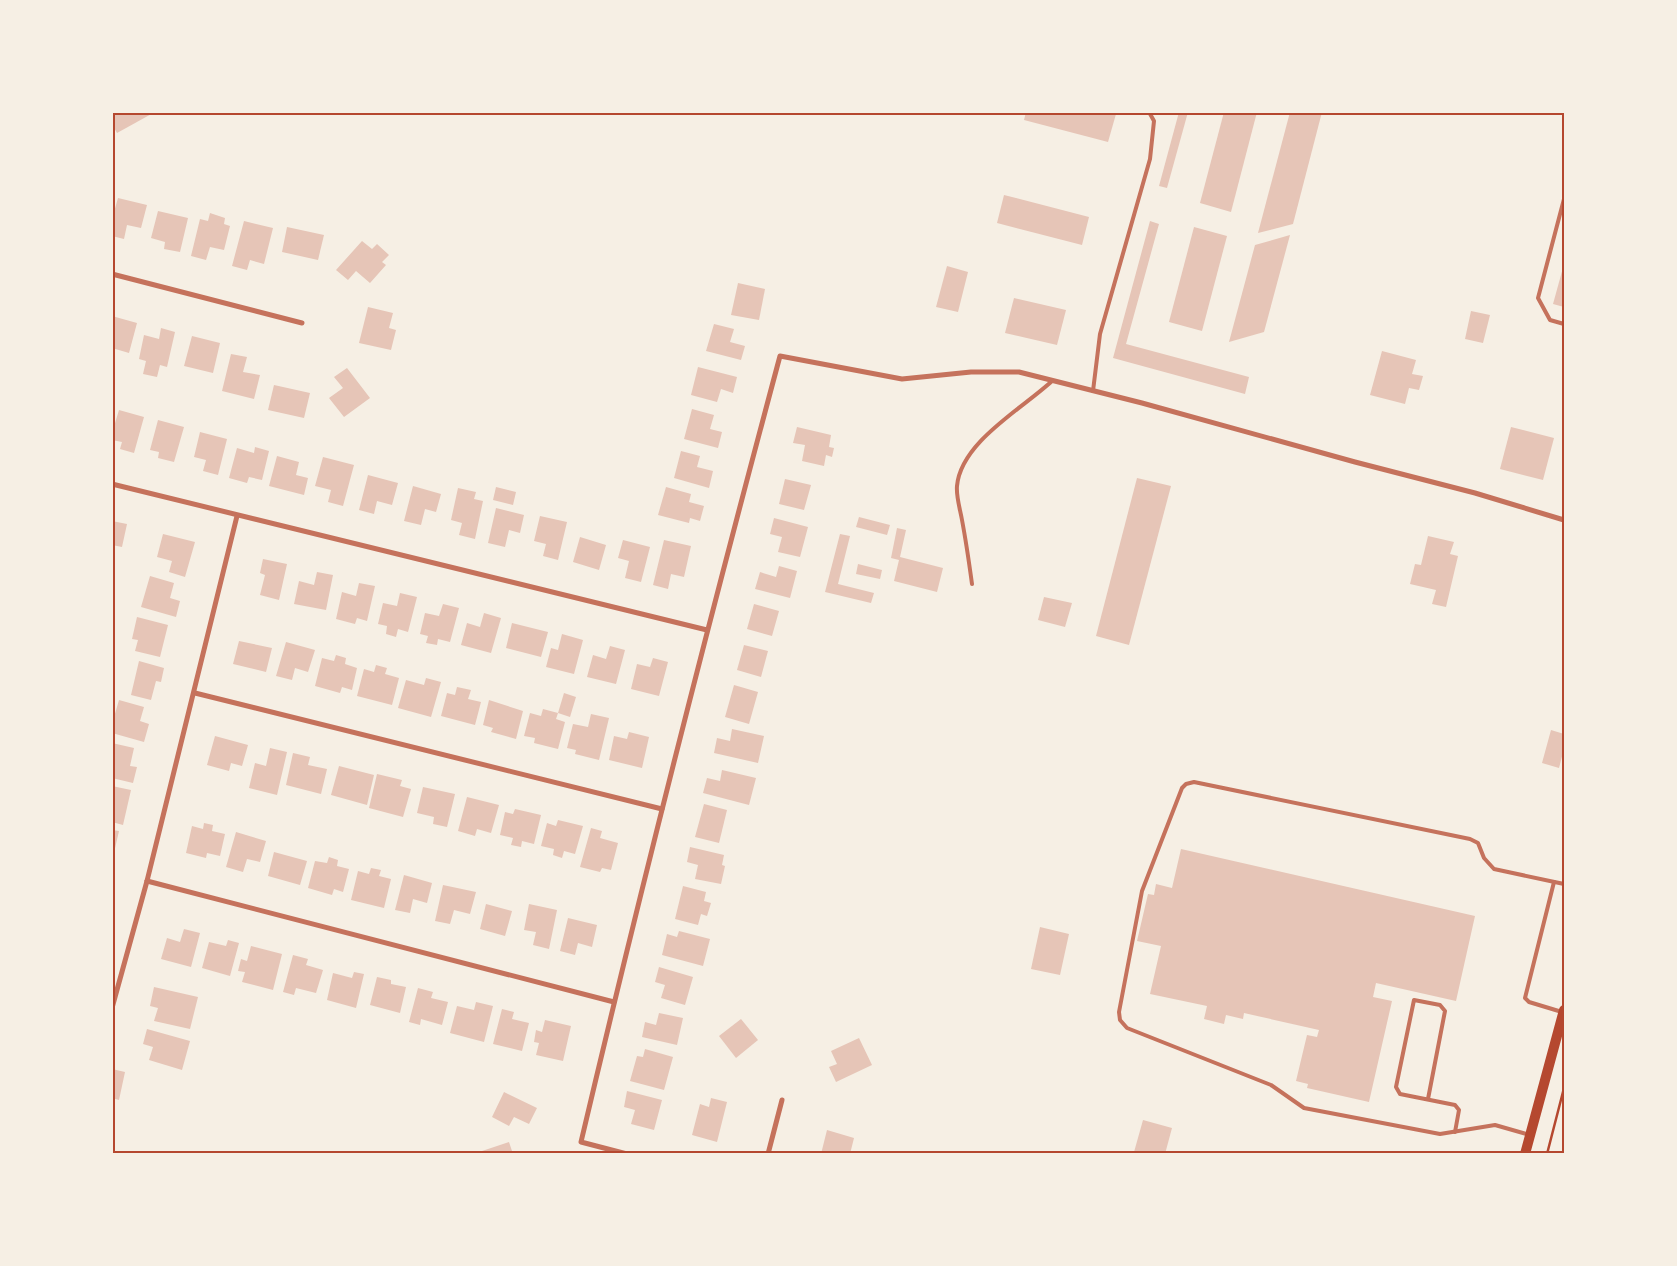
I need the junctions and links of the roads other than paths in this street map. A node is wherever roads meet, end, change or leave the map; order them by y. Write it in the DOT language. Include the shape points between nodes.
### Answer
graph roads {
  1 [pos="1149,112"];
  2 [pos="1564,199"];
  3 [pos="112,274"];
  4 [pos="302,323"];
  5 [pos="1564,324"];
  6 [pos="1052,380"];
  7 [pos="1093,391"];
  8 [pos="112,484"];
  9 [pos="237,516"];
  10 [pos="1564,520"];
  11 [pos="972,584"];
  12 [pos="707,630"];
  13 [pos="195,693"];
  14 [pos="662,809"];
  15 [pos="147,880"];
  16 [pos="1554,882"];
  17 [pos="1564,884"];
  18 [pos="614,1002"];
  19 [pos="112,1008"];
  20 [pos="1564,1011"];
  21 [pos="782,1100"];
  22 [pos="1428,1100"];
  23 [pos="1455,1132"];
  24 [pos="1530,1135"];
  25 [pos="627,1154"];
  26 [pos="768,1154"];
  27 [pos="1525,1154"];
  1 -- 7 [label="lane" via="1154,121 1150,159 1100,334"];
  2 -- 5 [label="lane" via="1538,298 1550,320"];
  3 -- 4 [label="street"];
  6 -- 7 [label="street"];
  6 -- 11 [label="lane" via="985,437 968,456 960,472 957,487"];
  6 -- 12 [label="street" via="1019,372 971,372 902,379 780,356"];
  7 -- 10 [label="street" via="1475,493"];
  8 -- 9 [label="street"];
  9 -- 12 [label="street"];
  9 -- 13 [label="street"];
  12 -- 14 [label="street"];
  13 -- 14 [label="street"];
  13 -- 15 [label="street"];
  14 -- 18 [label="street"];
  15 -- 18 [label="street"];
  15 -- 19 [label="street"];
  16 -- 17 [label="lane"];
  16 -- 20 [label="lane" via="1524,994 1529,1002"];
  16 -- 23 [label="lane" via="1494,869 1484,858 1478,843 1470,839 1194,782 1182,788 1142,890 1120,1020 1127,1028 1272,1085 1304,1108 1440,1134"];
  18 -- 25 [label="street" via="581,1142"];
  20 -- 24 [label="main road"];
  21 -- 26 [label="street"];
  22 -- 22 [label="lane" via="1400,1094 1396,1087 1414,1000 1440,1005 1444,1011"];
  22 -- 23 [label="lane" via="1458,1107"];
  23 -- 24 [label="lane" via="1494,1125"];
  24 -- 27 [label="main road"];
}
